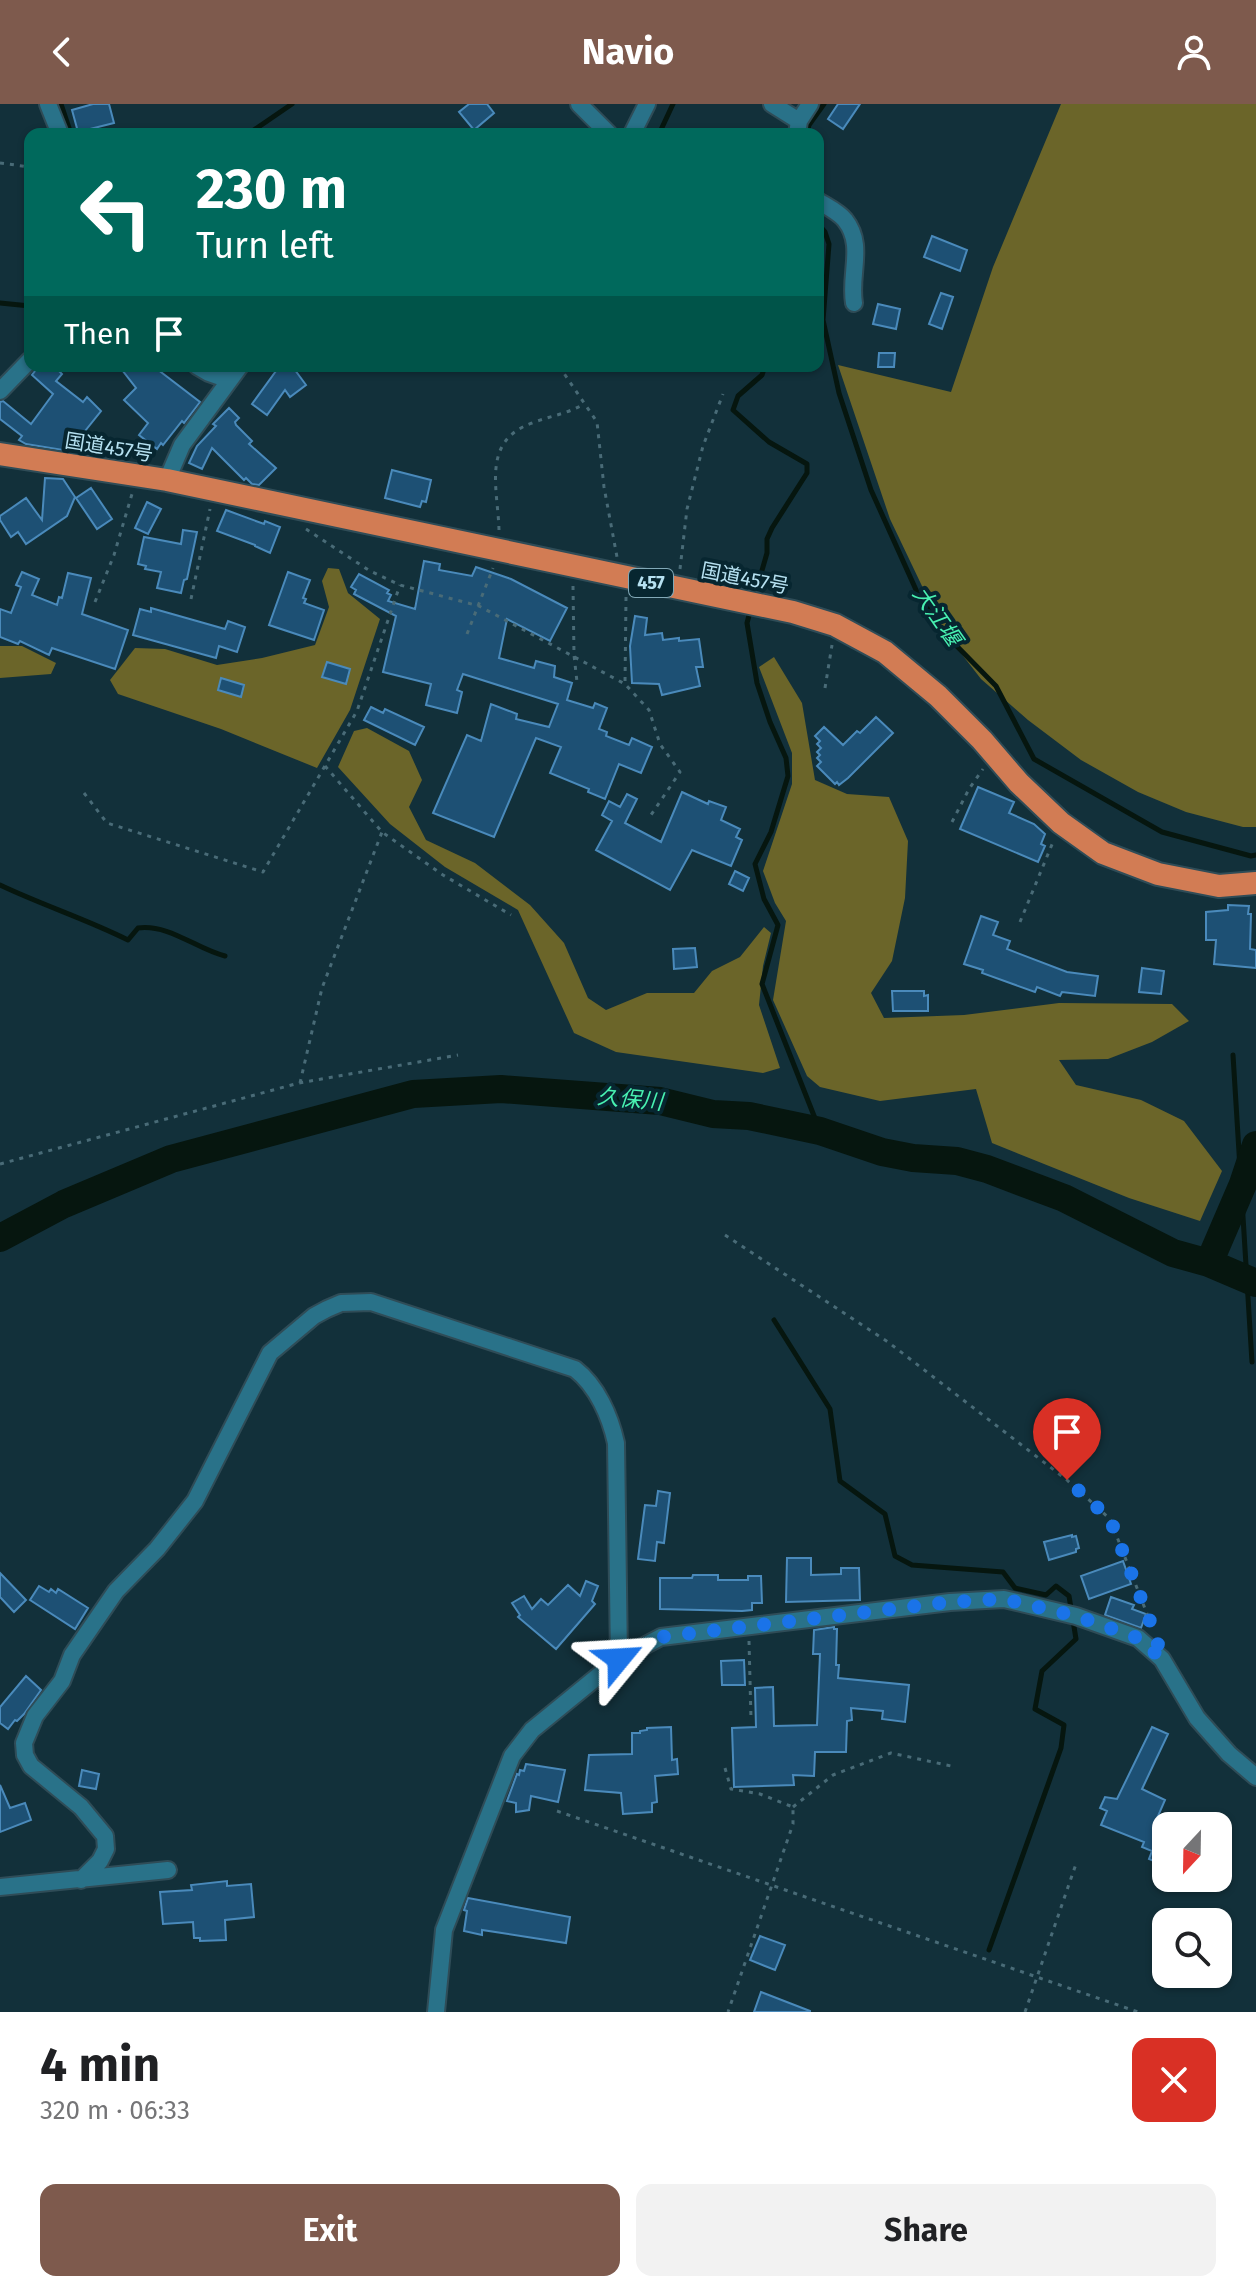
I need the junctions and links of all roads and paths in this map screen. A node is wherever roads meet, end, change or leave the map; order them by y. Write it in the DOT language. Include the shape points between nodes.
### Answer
graph roads {
  1 [pos="48,104"];
  2 [pos="579,104"];
  3 [pos="647,104"];
  4 [pos="772,104"];
  5 [pos="810,104"];
  6 [pos="798,127"];
  7 [pos="58,128"];
  8 [pos="603,128"];
  9 [pos="635,128"];
  10 [pos="0,163"];
  11 [pos="24,166"];
  12 [pos="824,205"];
  13 [pos="854,303"];
  14 [pos="24,366"];
  15 [pos="207,372"];
  16 [pos="235,372"];
  17 [pos="563,372"];
  18 [pos="229,380"];
  19 [pos="0,391"];
  20 [pos="723,394"];
  21 [pos="584,404"];
  22 [pos="0,454"];
  23 [pos="138,475"];
  24 [pos="167,480"];
  25 [pos="214,490"];
  26 [pos="304,528"];
  27 [pos="499,551"];
  28 [pos="573,566"];
  29 [pos="623,577"];
  30 [pos="400,585"];
  31 [pos="678,589"];
  32 [pos="191,599"];
  33 [pos="95,602"];
  34 [pos="479,606"];
  35 [pos="835,625"];
  36 [pos="467,634"];
  37 [pos="574,655"];
  38 [pos="577,682"];
  39 [pos="625,684"];
  40 [pos="825,688"];
  41 [pos="325,766"];
  42 [pos="984,767"];
  43 [pos="84,793"];
  44 [pos="651,815"];
  45 [pos="952,822"];
  46 [pos="1061,823"];
  47 [pos="382,832"];
  48 [pos="1256,883"];
  49 [pos="511,915"];
  50 [pos="1020,922"];
  51 [pos="458,1055"];
  52 [pos="299,1083"];
  53 [pos="0,1164"];
  54 [pos="725,1235"];
  55 [pos="748,1625"];
  56 [pos="619,1659"];
  57 [pos="1162,1659"];
  58 [pos="751,1719"];
  59 [pos="951,1766"];
  60 [pos="725,1768"];
  61 [pos="1256,1777"];
  62 [pos="793,1807"];
  63 [pos="557,1811"];
  64 [pos="1077,1861"];
  65 [pos="168,1870"];
  66 [pos="81,1880"];
  67 [pos="772,1885"];
  68 [pos="0,1887"];
  69 [pos="1037,1977"];
  70 [pos="436,2012"];
  71 [pos="728,2012"];
  72 [pos="1025,2012"];
  73 [pos="1138,2012"];
  1 -- 7 [label="street"];
  2 -- 8 [label="street"];
  3 -- 9 [label="street"];
  4 -- 6 [label="street"];
  5 -- 6 [label="street"];
  10 -- 11 [label="path"];
  12 -- 13 [label="street" via="844,219 856,243"];
  14 -- 19 [label="street"];
  15 -- 18 [label="street"];
  16 -- 18 [label="street"];
  17 -- 21 [label="path"];
  18 -- 24 [label="street" via="182,445"];
  20 -- 31 [label="path" via="687,509"];
  21 -- 27 [label="path" via="528,424 503,442 494,467"];
  21 -- 29 [label="path" via="597,422"];
  22 -- 23 [label="highway, 国道457号 / 457"];
  23 -- 24 [label="highway, 国道457号 / 457"];
  23 -- 33 [label="path"];
  24 -- 25 [label="highway, 国道457号 / 457"];
  25 -- 27 [label="highway, 国道457号 / 457"];
  25 -- 32 [label="path"];
  26 -- 30 [label="path"];
  27 -- 28 [label="highway, 国道457号 / 457"];
  27 -- 34 [label="path"];
  28 -- 29 [label="highway, 国道457号 / 457"];
  28 -- 37 [label="path"];
  29 -- 31 [label="highway, 国道457号 / 457"];
  29 -- 39 [label="path"];
  30 -- 34 [label="path"];
  30 -- 41 [label="path" via="357,711"];
  31 -- 35 [label="highway, 国道457号 / 457"];
  34 -- 36 [label="path"];
  34 -- 37 [label="path"];
  35 -- 40 [label="path"];
  35 -- 46 [label="highway, 国道457号 / 457" via="885,652 938,696"];
  37 -- 38 [label="path"];
  37 -- 39 [label="path"];
  39 -- 44 [label="path" via="649,710 660,744 680,772"];
  41 -- 43 [label="path" via="263,872 107,823"];
  41 -- 47 [label="path"];
  42 -- 45 [label="path"];
  46 -- 48 [label="highway, 国道457号 / 457" via="1103,853 1158,874 1219,886"];
  46 -- 50 [label="path"];
  47 -- 49 [label="path"];
  47 -- 52 [label="path" via="322,988"];
  51 -- 52 [label="path"];
  52 -- 53 [label="path"];
  54 -- 57 [label="path" via="888,1342 1110,1519"];
  55 -- 56 [label="street" via="661,1637"];
  55 -- 57 [label="street" via="1004,1599 1138,1638"];
  55 -- 58 [label="path"];
  56 -- 66 [label="street" via="616,1443 612,1424 587,1378 575,1369 371,1302 341,1303 314,1316 270,1353 195,1501 116,1591 35,1716 24,1743 31,1766 81,1807 105,1836 100,1861"];
  56 -- 70 [label="street" via="532,1730 512,1756 444,1930"];
  57 -- 61 [label="street" via="1197,1718"];
  59 -- 62 [label="path" via="891,1753 833,1775"];
  60 -- 62 [label="path" via="731,1789"];
  62 -- 67 [label="path" via="793,1824"];
  63 -- 67 [label="path"];
  64 -- 69 [label="path"];
  65 -- 66 [label="street"];
  66 -- 68 [label="street"];
  67 -- 69 [label="path"];
  67 -- 71 [label="path"];
  69 -- 72 [label="path"];
  69 -- 73 [label="path"];
}
